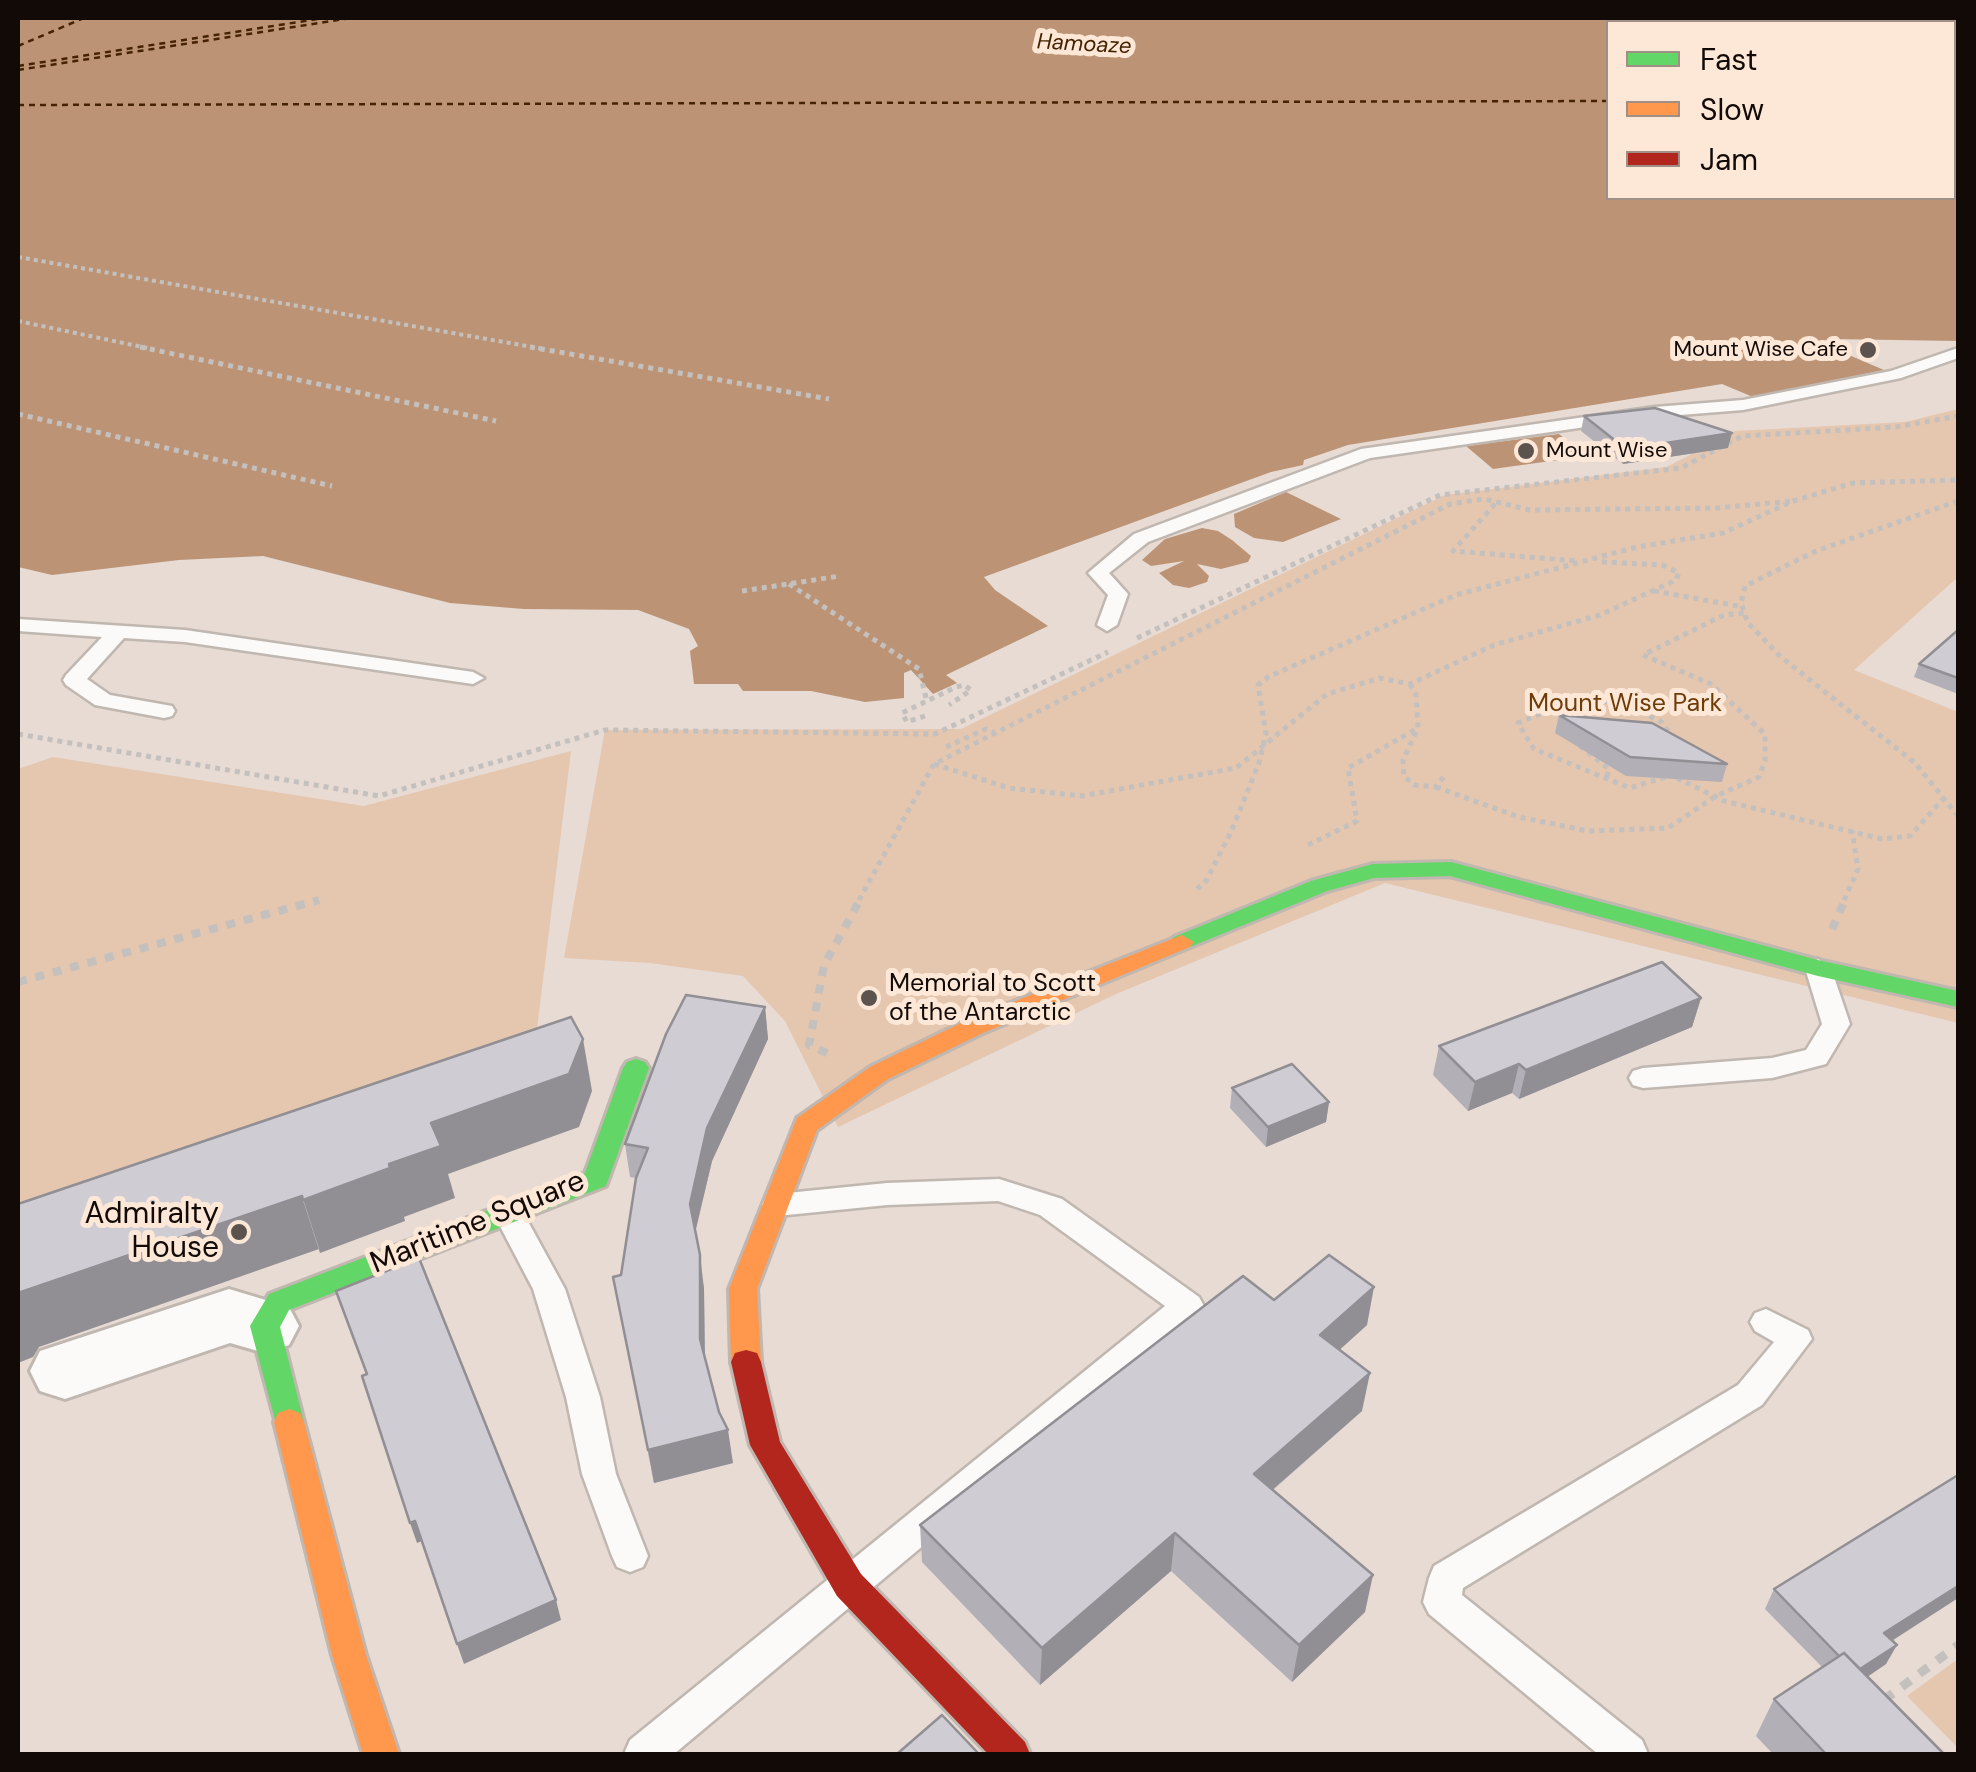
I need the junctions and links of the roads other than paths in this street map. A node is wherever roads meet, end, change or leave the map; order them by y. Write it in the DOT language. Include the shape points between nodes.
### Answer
graph roads {
  1 [pos="1958,353"];
  2 [pos="18,624"];
  3 [pos="1108,626"];
  4 [pos="119,630"];
  5 [pos="472,678"];
  6 [pos="164,711"];
  7 [pos="1818,968"];
  8 [pos="1958,999"];
  9 [pos="636,1068"];
  10 [pos="1643,1078"];
  11 [pos="772,1206"];
  12 [pos="508,1213"];
  13 [pos="1766,1322"];
  14 [pos="265,1326"];
  15 [pos="65,1371"];
  16 [pos="630,1556"];
  17 [pos="849,1585"];
  18 [pos="381,1754"];
  19 [pos="644,1754"];
  20 [pos="1012,1754"];
  21 [pos="1628,1754"];
  1 -- 3 [label="lane" via="1895,374 1743,406 1368,453 1141,538 1098,573 1118,594"];
  2 -- 4 [label="lane"];
  4 -- 5 [label="lane"];
  4 -- 6 [label="lane" via="74,680 103,700"];
  7 -- 8 [label="street"];
  7 -- 10 [label="lane" via="1836,1024 1816,1056 1772,1068"];
  7 -- 11 [label="street" via="1451,869 1374,870 1283,900 879,1072 806,1124"];
  9 -- 12 [label="street, Maritime Square" via="596,1179"];
  11 -- 17 [label="street" via="743,1289 746,1372 764,1445"];
  11 -- 17 [label="lane" via="999,1190 1050,1208 1188,1306"];
  12 -- 14 [label="street, Maritime Square" via="279,1302"];
  12 -- 16 [label="lane" via="550,1290 584,1397 599,1474"];
  13 -- 21 [label="lane" via="1796,1339 1750,1394 1446,1578 1442,1602"];
  14 -- 15 [label="street" via="228,1316"];
  14 -- 18 [label="street"];
  17 -- 19 [label="lane"];
  17 -- 20 [label="street"];
}
